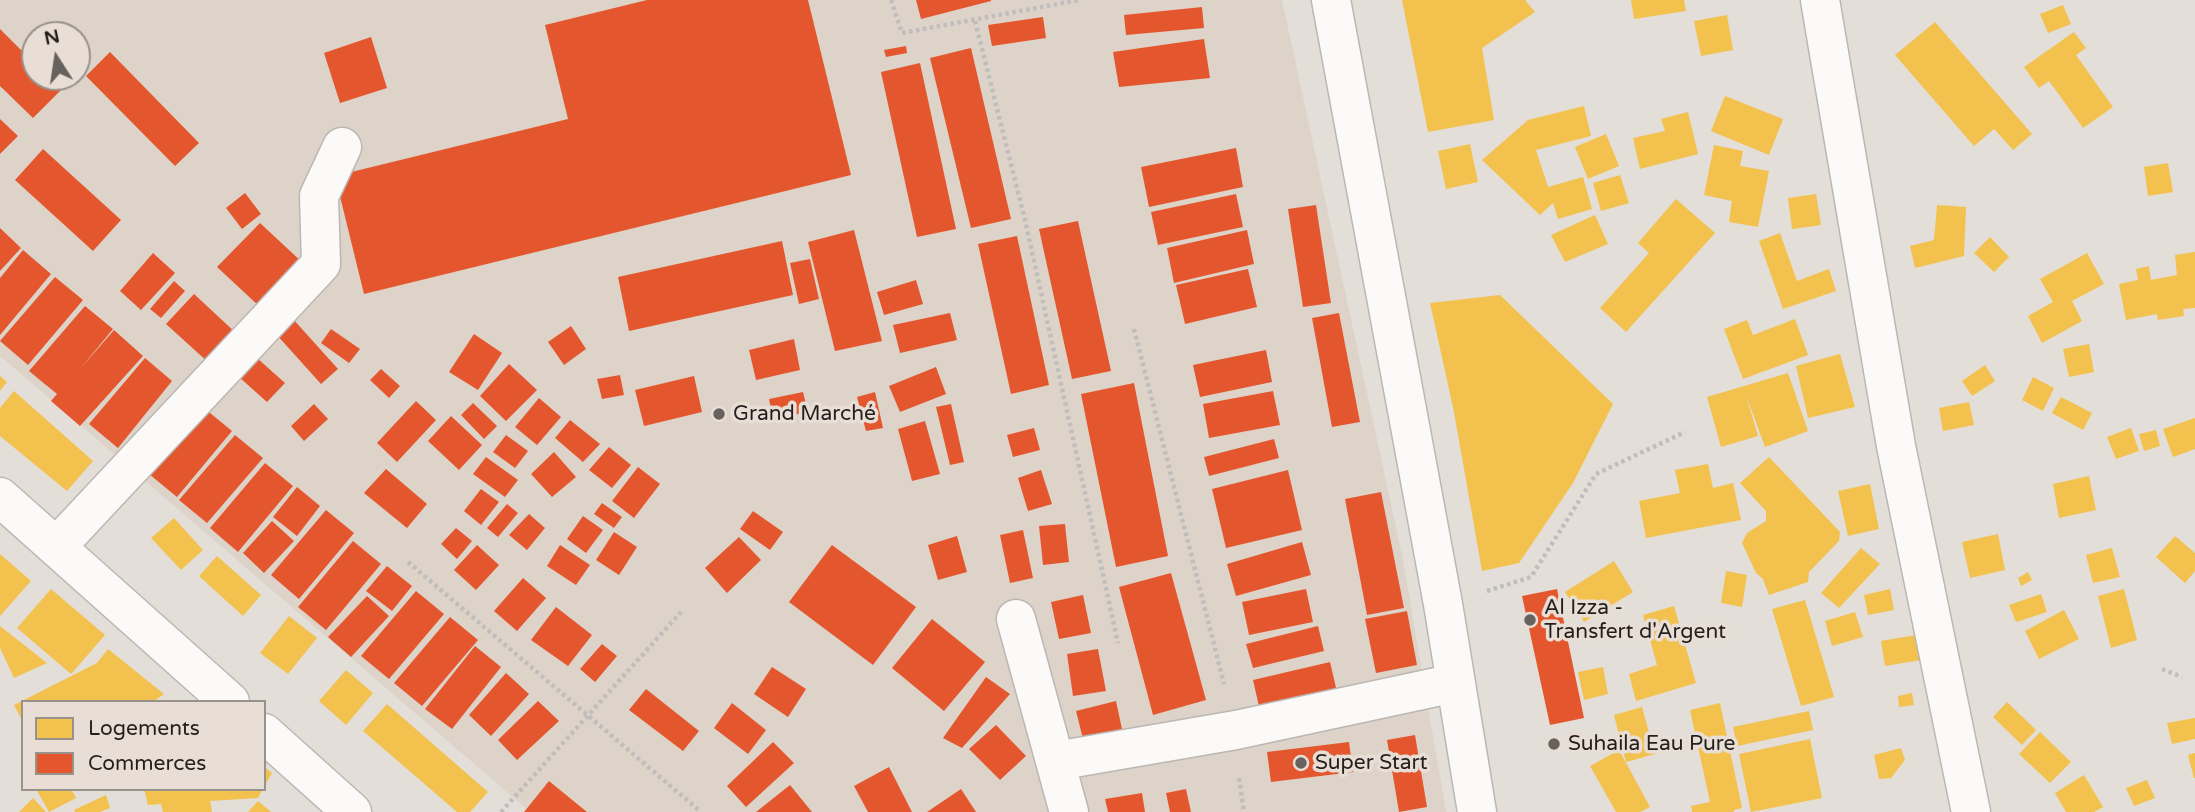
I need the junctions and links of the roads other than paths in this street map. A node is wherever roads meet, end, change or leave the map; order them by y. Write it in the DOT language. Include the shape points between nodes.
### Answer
graph roads {
  1 [pos="1331,0"];
  2 [pos="1820,0"];
  3 [pos="342,147"];
  4 [pos="0,497"];
  5 [pos="57,546"];
  6 [pos="1016,620"];
  7 [pos="1455,682"];
  8 [pos="228,700"];
  9 [pos="266,735"];
  10 [pos="1056,761"];
  11 [pos="352,812"];
  12 [pos="1069,812"];
  13 [pos="1476,812"];
  14 [pos="1971,812"];
  1 -- 7 [label="street"];
  2 -- 14 [label="street" via="1896,446"];
  3 -- 5 [label="street" via="319,196 321,264"];
  4 -- 5 [label="street"];
  5 -- 8 [label="street"];
  6 -- 10 [label="street"];
  7 -- 10 [label="street" via="1236,730"];
  7 -- 13 [label="street"];
  9 -- 11 [label="street"];
  10 -- 12 [label="street"];
}
